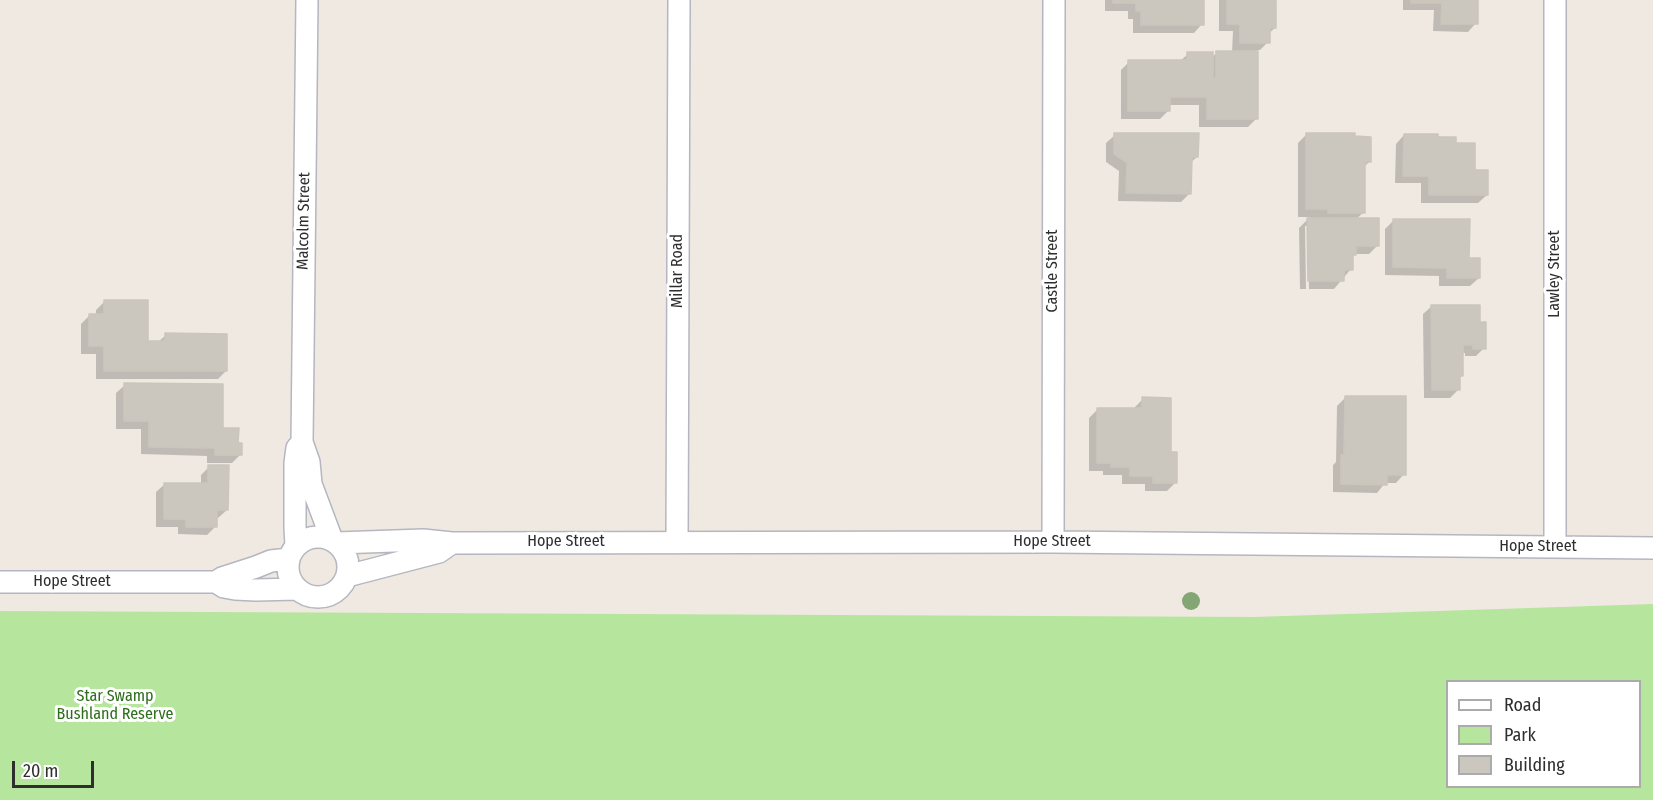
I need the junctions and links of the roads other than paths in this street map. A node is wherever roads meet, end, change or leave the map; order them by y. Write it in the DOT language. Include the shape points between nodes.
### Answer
graph roads {
  1 [pos="307,0"];
  2 [pos="679,0"];
  3 [pos="1054,0"];
  4 [pos="1555,0"];
  5 [pos="302,441"];
  6 [pos="334,542"];
  7 [pos="677,542"];
  8 [pos="1053,542"];
  9 [pos="452,543"];
  10 [pos="1555,547"];
  11 [pos="1653,548"];
  12 [pos="292,552"];
  13 [pos="347,576"];
  14 [pos="0,582"];
  15 [pos="216,582"];
  16 [pos="296,589"];
  1 -- 5 [label="street, Malcolm Street"];
  2 -- 7 [label="street, Millar Road"];
  3 -- 8 [label="street, Castle Street"];
  4 -- 10 [label="street, Lawley Street"];
  5 -- 6 [label="street, Malcolm Street" via="311,484"];
  5 -- 12 [label="street, Malcolm Street" via="295,463"];
  6 -- 9 [label="street, Hope Street"];
  6 -- 12 [label="street" via="317,537 302,541"];
  6 -- 13 [label="street" via="347,558"];
  7 -- 8 [label="street, Hope Street"];
  7 -- 9 [label="street, Hope Street"];
  8 -- 10 [label="street, Hope Street"];
  9 -- 13 [label="street, Hope Street" via="439,552"];
  10 -- 11 [label="street, Hope Street"];
  12 -- 15 [label="street, Hope Street"];
  12 -- 16 [label="street" via="287,567"];
  13 -- 16 [label="street" via="335,593 325,597 304,595"];
  14 -- 15 [label="street, Hope Street"];
  15 -- 16 [label="street, Hope Street" via="224,587 256,591"];
}
